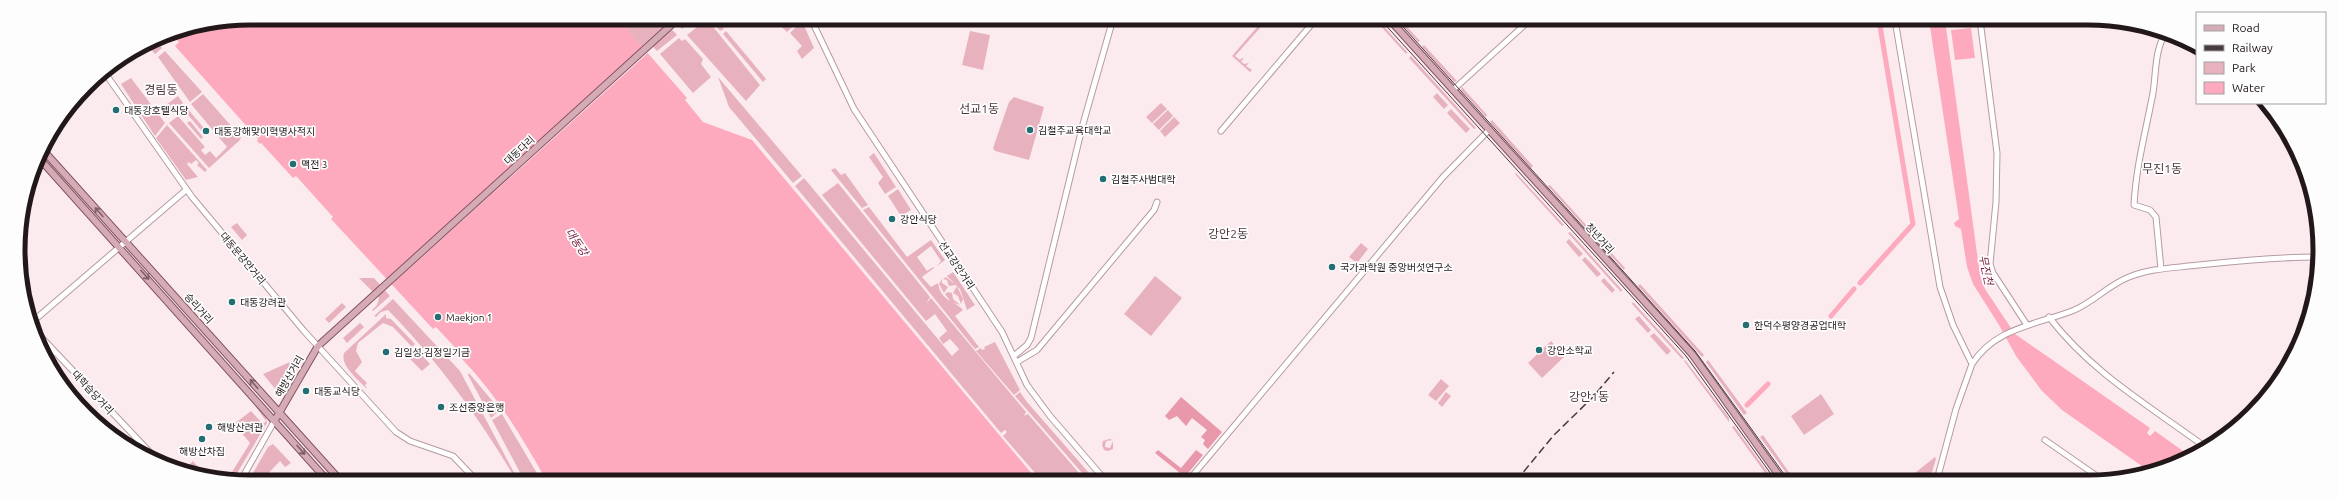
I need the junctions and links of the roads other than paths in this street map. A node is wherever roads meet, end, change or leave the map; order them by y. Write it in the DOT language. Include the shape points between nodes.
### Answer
graph roads {
  1 [pos="672,25"];
  2 [pos="814,25"];
  3 [pos="1111,25"];
  4 [pos="1311,25"];
  5 [pos="1394,25"];
  6 [pos="1524,25"];
  7 [pos="1896,25"];
  8 [pos="1981,25"];
  9 [pos="2163,38"];
  10 [pos="107,76"];
  11 [pos="1453,90"];
  12 [pos="1489,130"];
  13 [pos="1221,131"];
  14 [pos="46,154"];
  15 [pos="43,162"];
  16 [pos="186,190"];
  17 [pos="1157,202"];
  18 [pos="125,241"];
  19 [pos="119,246"];
  20 [pos="2313,256"];
  21 [pos="2161,269"];
  22 [pos="373,297"];
  23 [pos="35,316"];
  24 [pos="2049,317"];
  25 [pos="2027,325"];
  26 [pos="44,340"];
  27 [pos="318,346"];
  28 [pos="1015,355"];
  29 [pos="1018,362"];
  30 [pos="1972,364"];
  31 [pos="280,413"];
  32 [pos="275,420"];
  33 [pos="2044,440"];
  34 [pos="2201,444"];
  35 [pos="149,452"];
  36 [pos="244,475"];
  37 [pos="323,475"];
  38 [pos="336,475"];
  39 [pos="471,475"];
  40 [pos="1101,475"];
  41 [pos="1193,475"];
  42 [pos="1779,475"];
  43 [pos="1938,475"];
  44 [pos="2095,475"];
  1 -- 22 [label="main road, 대동다리"];
  2 -- 28 [label="street, 선교강안거리" via="854,109"];
  3 -- 28 [label="street" via="1087,110 1030,338 1027,345"];
  4 -- 13 [label="street"];
  5 -- 11 [label="main road, 청년거리"];
  6 -- 11 [label="street"];
  7 -- 30 [label="street" via="1940,287 1953,325"];
  8 -- 25 [label="street" via="1998,163 1990,264 1993,273"];
  9 -- 21 [label="street" via="2136,173 2134,205 2150,210 2156,217"];
  10 -- 16 [label="street, 대동문강안거리"];
  11 -- 12 [label="main road, 청년거리"];
  12 -- 41 [label="street" via="1442,177"];
  12 -- 42 [label="main road, 청년거리" via="1692,354"];
  18 -- 14 [label="main road, 승리거리, one-way"];
  15 -- 19 [label="main road, 승리거리"];
  16 -- 18 [label="street"];
  16 -- 27 [label="street, 대동문강안거리"];
  17 -- 29 [label="street" via="1154,210 1037,350"];
  18 -- 19 [label="street"];
  31 -- 18 [label="main road, 승리거리, one-way"];
  19 -- 23 [label="street"];
  19 -- 32 [label="main road, 승리거리, one-way"];
  20 -- 21 [label="street" via="2265,258"];
  21 -- 24 [label="street" via="2129,277 2085,305"];
  22 -- 27 [label="main road, 해방산거리"];
  24 -- 25 [label="street"];
  24 -- 34 [label="street" via="2086,360 2105,376"];
  25 -- 30 [label="street" via="2005,334 1985,348"];
  26 -- 35 [label="street, 대학습당거리"];
  27 -- 31 [label="main road, 해방산거리"];
  27 -- 39 [label="street, 대동문강안거리" via="396,432 410,441 453,456"];
  28 -- 29 [label="street, 선교강안거리"];
  29 -- 40 [label="street, 선교강안거리" via="1027,385 1036,398"];
  30 -- 43 [label="street"];
  31 -- 32 [label="main road, 해방산거리"];
  31 -- 38 [label="main road, 승리거리"];
  32 -- 36 [label="street, 해방산거리"];
  32 -- 37 [label="main road, 승리거리, one-way"];
  33 -- 44 [label="street"];
}
